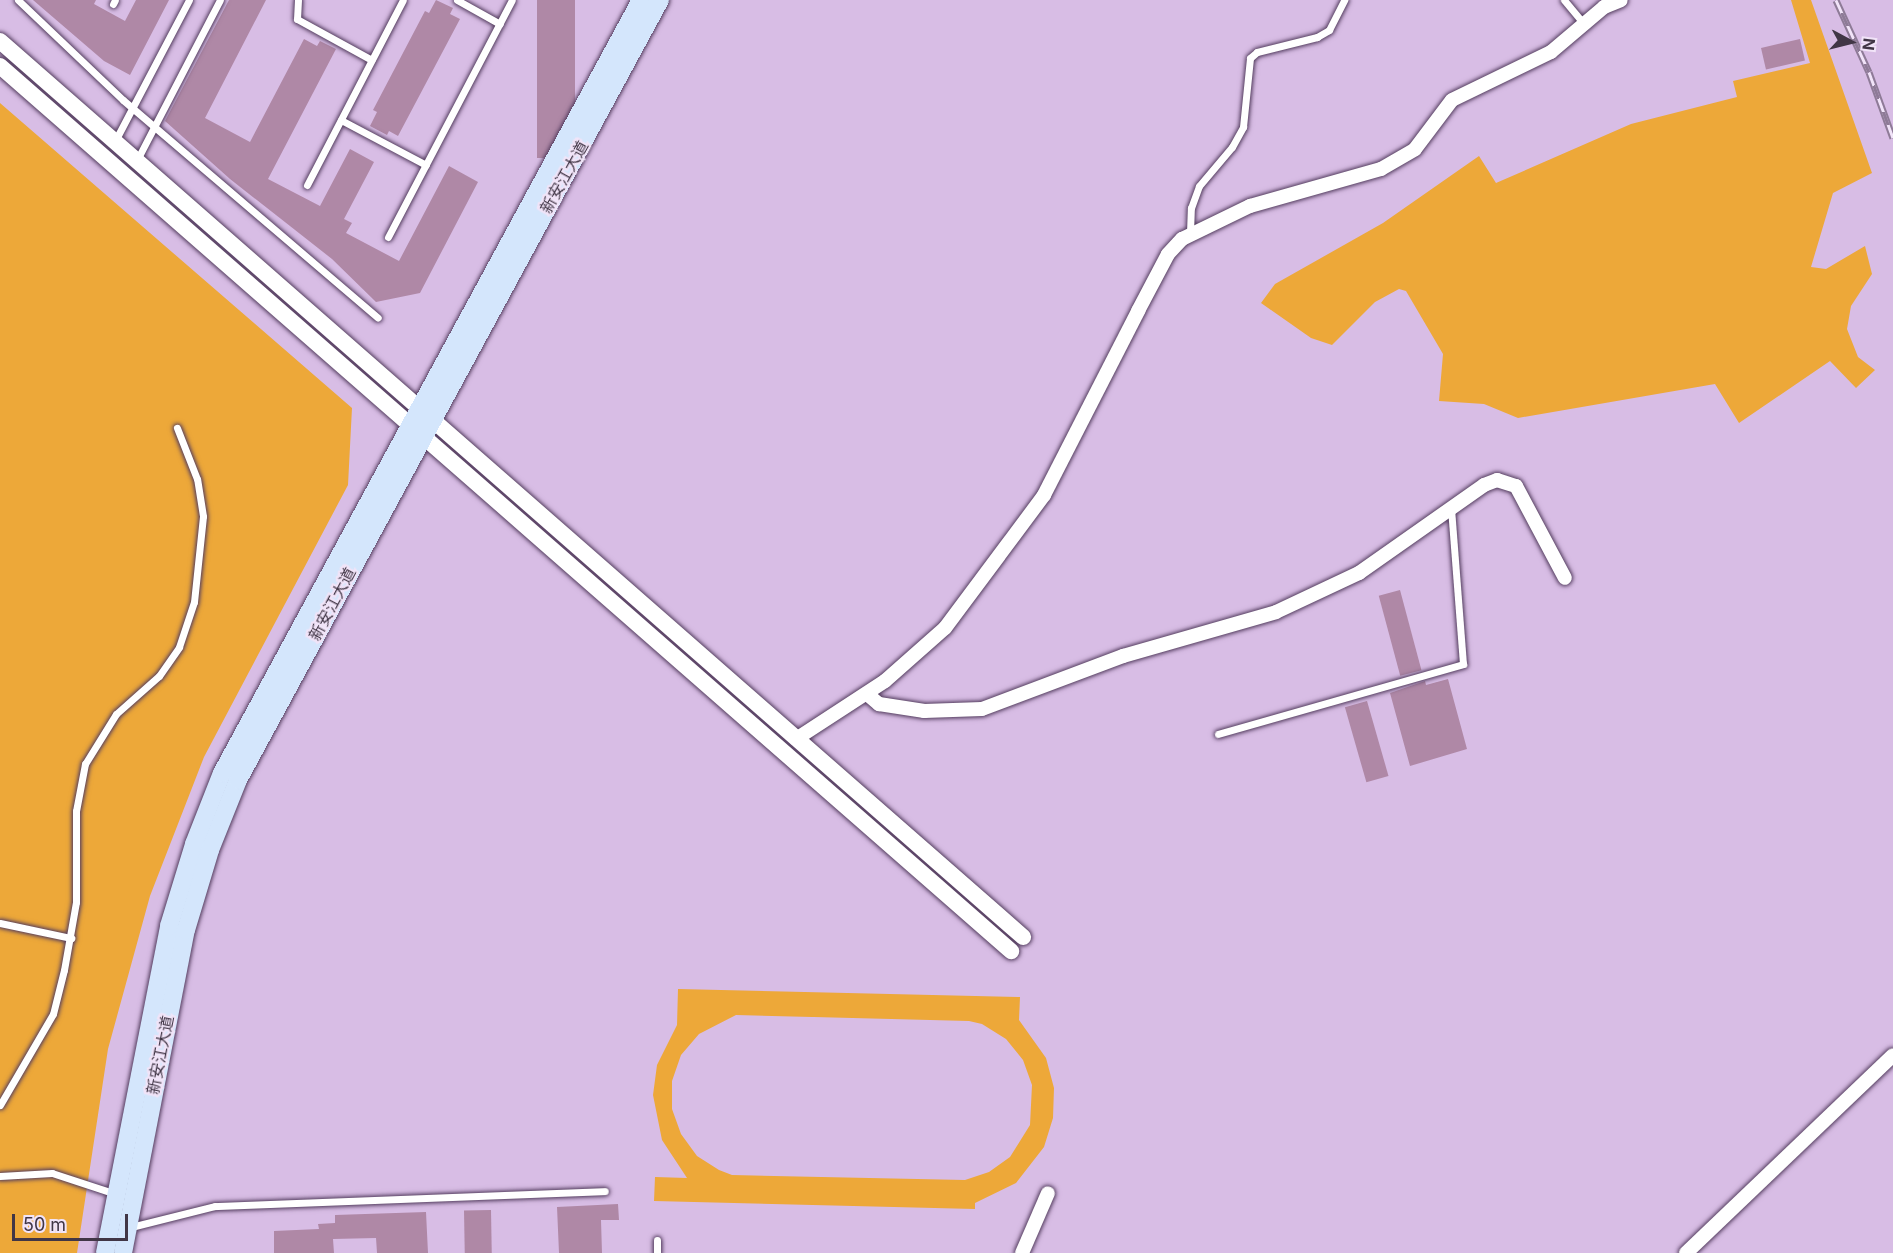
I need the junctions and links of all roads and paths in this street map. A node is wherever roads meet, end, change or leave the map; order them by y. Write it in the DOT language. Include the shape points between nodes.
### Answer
graph roads {
  1 [pos="18,0"];
  2 [pos="189,0"];
  3 [pos="220,0"];
  4 [pos="298,0"];
  5 [pos="403,0"];
  6 [pos="457,0"];
  7 [pos="513,0"];
  8 [pos="640,0"];
  9 [pos="660,0"];
  10 [pos="1344,0"];
  11 [pos="1564,0"];
  12 [pos="1621,0"];
  13 [pos="1583,23"];
  14 [pos="500,24"];
  15 [pos="0,41"];
  16 [pos="372,60"];
  17 [pos="0,66"];
  18 [pos="133,108"];
  19 [pos="341,120"];
  20 [pos="154,126"];
  21 [pos="115,143"];
  22 [pos="136,162"];
  23 [pos="426,165"];
  24 [pos="307,185"];
  25 [pos="1190,234"];
  26 [pos="388,237"];
  27 [pos="378,318"];
  28 [pos="424,415"];
  29 [pos="177,428"];
  30 [pos="415,431"];
  31 [pos="1451,509"];
  32 [pos="1564,578"];
  33 [pos="867,694"];
  34 [pos="1218,734"];
  35 [pos="796,739"];
  36 [pos="0,923"];
  37 [pos="1023,937"];
  38 [pos="71,938"];
  39 [pos="1011,951"];
  40 [pos="1893,1055"];
  41 [pos="0,1105"];
  42 [pos="0,1176"];
  43 [pos="605,1191"];
  44 [pos="1048,1193"];
  45 [pos="116,1194"];
  46 [pos="127,1228"];
  47 [pos="657,1240"];
  48 [pos="105,1253"];
  49 [pos="123,1253"];
  50 [pos="657,1253"];
  51 [pos="1022,1253"];
  52 [pos="1686,1253"];
  1 -- 18 [label="lane"];
  2 -- 18 [label="lane"];
  3 -- 20 [label="lane"];
  4 -- 16 [label="lane" via="297,19"];
  5 -- 16 [label="lane"];
  6 -- 14 [label="lane"];
  7 -- 14 [label="lane"];
  8 -- 28 [label="main road, 新安江大道"];
  9 -- 28 [label="main road, 新安江大道"];
  10 -- 25 [label="lane" via="1329,30 1317,37 1257,52 1250,58 1244,127 1199,186 1191,208"];
  11 -- 13 [label="lane"];
  12 -- 13 [label="street"];
  13 -- 25 [label="street" via="1551,52 1452,100 1415,149 1381,169 1250,206"];
  14 -- 23 [label="lane"];
  15 -- 21 [label="street"];
  16 -- 19 [label="lane"];
  17 -- 30 [label="street"];
  18 -- 20 [label="lane"];
  18 -- 21 [label="lane"];
  19 -- 23 [label="lane"];
  19 -- 24 [label="lane"];
  20 -- 22 [label="lane"];
  20 -- 27 [label="lane"];
  21 -- 22 [label="street"];
  22 -- 28 [label="street"];
  23 -- 26 [label="lane"];
  25 -- 33 [label="street" via="1168,254 1036,507 945,628 903,668"];
  28 -- 30 [label="main road, 新安江大道"];
  28 -- 35 [label="street"];
  29 -- 38 [label="lane" via="192,461 201,497 204,535 196,590 179,647 159,676 116,714 85,764 76,811 77,878"];
  30 -- 39 [label="street"];
  30 -- 45 [label="main road, 新安江大道" via="228,762 204,817 182,880 158,972"];
  30 -- 46 [label="main road, 新安江大道" via="223,815 183,942"];
  31 -- 32 [label="street" via="1493,481 1516,486"];
  31 -- 33 [label="street" via="1359,573 1290,607 1123,656 1026,689 992,706 924,711 879,704"];
  31 -- 34 [label="lane" via="1463,664"];
  33 -- 35 [label="street"];
  35 -- 37 [label="street"];
  36 -- 38 [label="lane"];
  38 -- 41 [label="lane" via="53,1014"];
  40 -- 52 [label="street"];
  42 -- 45 [label="lane" via="52,1173"];
  43 -- 46 [label="lane" via="215,1206"];
  44 -- 51 [label="street"];
  45 -- 48 [label="main road, 新安江大道"];
  46 -- 49 [label="main road, 新安江大道"];
  47 -- 50 [label="lane"];
}
